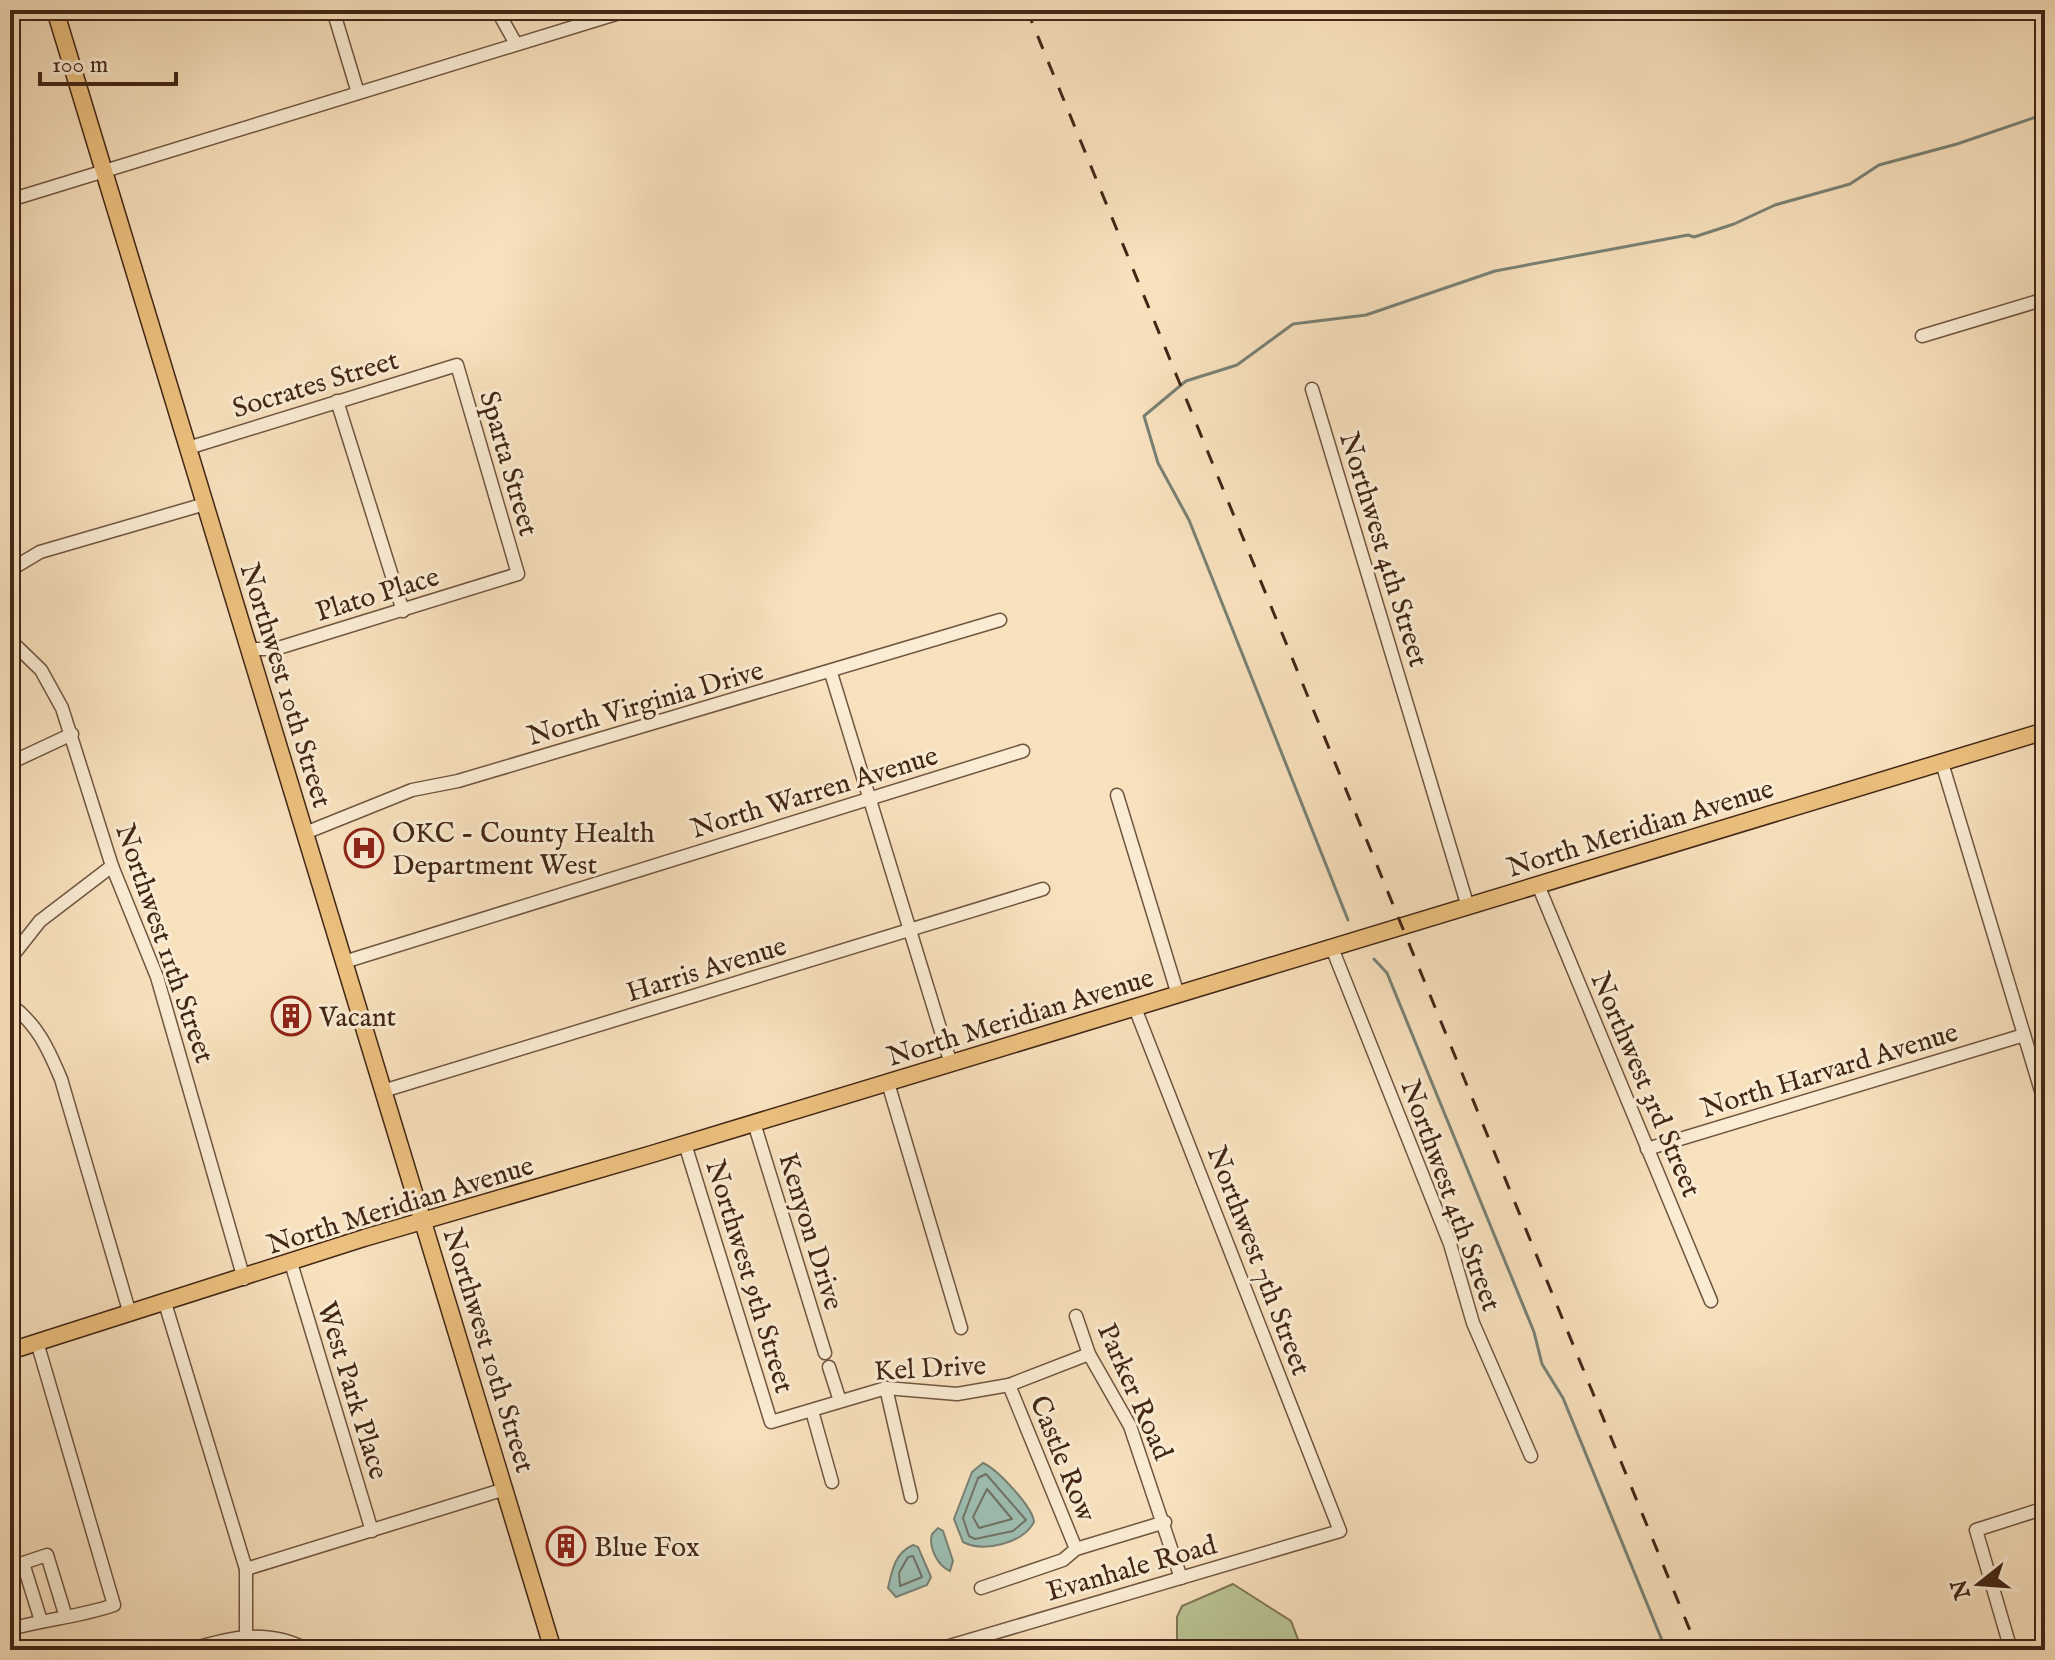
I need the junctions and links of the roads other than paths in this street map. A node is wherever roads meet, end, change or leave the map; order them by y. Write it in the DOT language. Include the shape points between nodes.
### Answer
graph roads {
  1 [pos="55,10"];
  2 [pos="333,10"];
  3 [pos="497,10"];
  4 [pos="629,10"];
  5 [pos="613,12"];
  6 [pos="516,44"];
  7 [pos="358,93"];
  8 [pos="104,171"];
  9 [pos="10,200"];
  10 [pos="2045,299"];
  11 [pos="1922,336"];
  12 [pos="457,365"];
  13 [pos="1312,389"];
  14 [pos="337,401"];
  15 [pos="188,448"];
  16 [pos="205,504"];
  17 [pos="10,570"];
  18 [pos="518,574"];
  19 [pos="403,611"];
  20 [pos="1000,620"];
  21 [pos="10,640"];
  22 [pos="249,649"];
  23 [pos="831,673"];
  24 [pos="2045,731"];
  25 [pos="72,734"];
  26 [pos="1023,751"];
  27 [pos="10,763"];
  28 [pos="1942,763"];
  29 [pos="1117,795"];
  30 [pos="872,799"];
  31 [pos="305,833"];
  32 [pos="112,866"];
  33 [pos="1538,885"];
  34 [pos="1043,889"];
  35 [pos="1468,907"];
  36 [pos="912,930"];
  37 [pos="1332,948"];
  38 [pos="10,959"];
  39 [pos="344,962"];
  40 [pos="1178,995"];
  41 [pos="10,1004"];
  42 [pos="1135,1008"];
  43 [pos="2024,1035"];
  44 [pos="951,1064"];
  45 [pos="888,1083"];
  46 [pos="383,1091"];
  47 [pos="2045,1104"];
  48 [pos="754,1123"];
  49 [pos="685,1144"];
  50 [pos="1647,1149"];
  51 [pos="423,1221"];
  52 [pos="291,1263"];
  53 [pos="244,1279"];
  54 [pos="1711,1301"];
  55 [pos="165,1303"];
  56 [pos="130,1314"];
  57 [pos="1076,1316"];
  58 [pos="961,1328"];
  59 [pos="37,1342"];
  60 [pos="11,1346"];
  61 [pos="825,1353"];
  62 [pos="1089,1354"];
  63 [pos="829,1367"];
  64 [pos="1009,1385"];
  65 [pos="886,1388"];
  66 [pos="840,1401"];
  67 [pos="812,1411"];
  68 [pos="771,1422"];
  69 [pos="1531,1456"];
  70 [pos="832,1482"];
  71 [pos="505,1489"];
  72 [pos="911,1497"];
  73 [pos="2045,1508"];
  74 [pos="1165,1522"];
  75 [pos="372,1531"];
  76 [pos="1340,1531"];
  77 [pos="1076,1549"];
  78 [pos="246,1569"];
  79 [pos="1181,1578"];
  80 [pos="981,1588"];
  81 [pos="65,1614"];
  82 [pos="41,1621"];
  83 [pos="10,1629"];
  84 [pos="246,1635"];
  85 [pos="211,1647"];
  86 [pos="189,1650"];
  87 [pos="308,1650"];
  88 [pos="553,1650"];
  89 [pos="936,1650"];
  90 [pos="2011,1650"];
  1 -- 8 [label="main road, Northwest 10th Street"];
  2 -- 7 [label="street"];
  3 -- 6 [label="street"];
  4 -- 5 [label="street"];
  5 -- 6 [label="street"];
  6 -- 7 [label="street"];
  7 -- 8 [label="street"];
  8 -- 9 [label="street"];
  8 -- 15 [label="main road, Northwest 10th Street"];
  10 -- 11 [label="street"];
  12 -- 14 [label="street, Socrates Street"];
  12 -- 18 [label="street, Sparta Street"];
  13 -- 35 [label="street, Northwest 4th Street"];
  14 -- 15 [label="street, Socrates Street"];
  14 -- 19 [label="street"];
  15 -- 16 [label="main road, Northwest 10th Street"];
  16 -- 17 [label="street" via="40,552"];
  16 -- 22 [label="main road, Northwest 10th Street"];
  18 -- 19 [label="street, Plato Place"];
  19 -- 22 [label="street, Plato Place" via="275,649"];
  20 -- 23 [label="street, North Virginia Drive"];
  21 -- 25 [label="street, Northwest 11th Street" via="41,670"];
  22 -- 31 [label="main road, Northwest 10th Street"];
  23 -- 30 [label="street"];
  23 -- 31 [label="street, North Virginia Drive" via="452,783 412,790"];
  24 -- 28 [label="main road, North Meridian Avenue"];
  25 -- 27 [label="street"];
  25 -- 32 [label="street, Northwest 11th Street"];
  26 -- 30 [label="street, North Warren Avenue"];
  28 -- 33 [label="main road, North Meridian Avenue"];
  28 -- 43 [label="street"];
  29 -- 40 [label="street"];
  30 -- 36 [label="street"];
  30 -- 39 [label="street, North Warren Avenue"];
  31 -- 39 [label="main road, Northwest 10th Street"];
  32 -- 38 [label="street" via="40,921"];
  32 -- 53 [label="street, Northwest 11th Street" via="157,977"];
  33 -- 35 [label="main road, North Meridian Avenue"];
  33 -- 50 [label="street, Northwest 3rd Street"];
  34 -- 36 [label="street, Harris Avenue"];
  35 -- 37 [label="main road, North Meridian Avenue"];
  36 -- 44 [label="street"];
  36 -- 46 [label="street, Harris Avenue"];
  37 -- 40 [label="main road, North Meridian Avenue"];
  37 -- 69 [label="street, Northwest 4th Street" via="1450,1244 1473,1323"];
  39 -- 46 [label="main road, Northwest 10th Street"];
  40 -- 42 [label="main road, North Meridian Avenue"];
  41 -- 56 [label="street" via="30,1019 61,1079"];
  42 -- 44 [label="main road, North Meridian Avenue"];
  42 -- 76 [label="street, Northwest 7th Street"];
  43 -- 47 [label="street"];
  43 -- 50 [label="street, North Harvard Avenue"];
  44 -- 45 [label="main road, North Meridian Avenue"];
  45 -- 48 [label="main road, North Meridian Avenue"];
  45 -- 58 [label="street"];
  46 -- 51 [label="main road, Northwest 10th Street"];
  48 -- 49 [label="main road, North Meridian Avenue"];
  48 -- 61 [label="street, Kenyon Drive"];
  49 -- 51 [label="main road, North Meridian Avenue"];
  49 -- 68 [label="street, Northwest 9th Street"];
  50 -- 54 [label="street, Northwest 3rd Street"];
  51 -- 52 [label="main road, North Meridian Avenue"];
  51 -- 71 [label="main road, Northwest 10th Street"];
  52 -- 53 [label="main road, North Meridian Avenue"];
  52 -- 75 [label="street, West Park Place"];
  53 -- 55 [label="main road, North Meridian Avenue"];
  55 -- 56 [label="main road, North Meridian Avenue"];
  55 -- 78 [label="street"];
  56 -- 59 [label="main road, North Meridian Avenue"];
  57 -- 62 [label="street, Parker Road"];
  59 -- 60 [label="main road, North Meridian Avenue"];
  59 -- 81 [label="street" via="114,1605 75,1618"];
  62 -- 64 [label="street, Kel Drive"];
  62 -- 74 [label="street, Parker Road" via="1130,1426"];
  63 -- 66 [label="street"];
  64 -- 65 [label="street, Kel Drive" via="957,1394"];
  64 -- 77 [label="street, Castle Row"];
  65 -- 66 [label="street, Kel Drive"];
  65 -- 72 [label="street"];
  66 -- 67 [label="street, Kel Drive"];
  67 -- 68 [label="street, Kel Drive"];
  67 -- 70 [label="street"];
  71 -- 75 [label="street"];
  71 -- 88 [label="main road, Northwest 10th Street"];
  73 -- 90 [label="street" via="1976,1530"];
  74 -- 77 [label="street"];
  74 -- 79 [label="street, Parker Road"];
  75 -- 78 [label="street"];
  76 -- 79 [label="street, Evanhale Road"];
  77 -- 80 [label="street" via="1063,1560"];
  78 -- 84 [label="street"];
  79 -- 89 [label="street, Evanhale Road"];
  81 -- 82 [label="street"];
  81 -- 82 [label="street" via="47,1555 23,1563"];
  82 -- 83 [label="street"];
  84 -- 85 [label="street"];
  84 -- 87 [label="street" via="278,1638"];
  85 -- 86 [label="street"];
}
